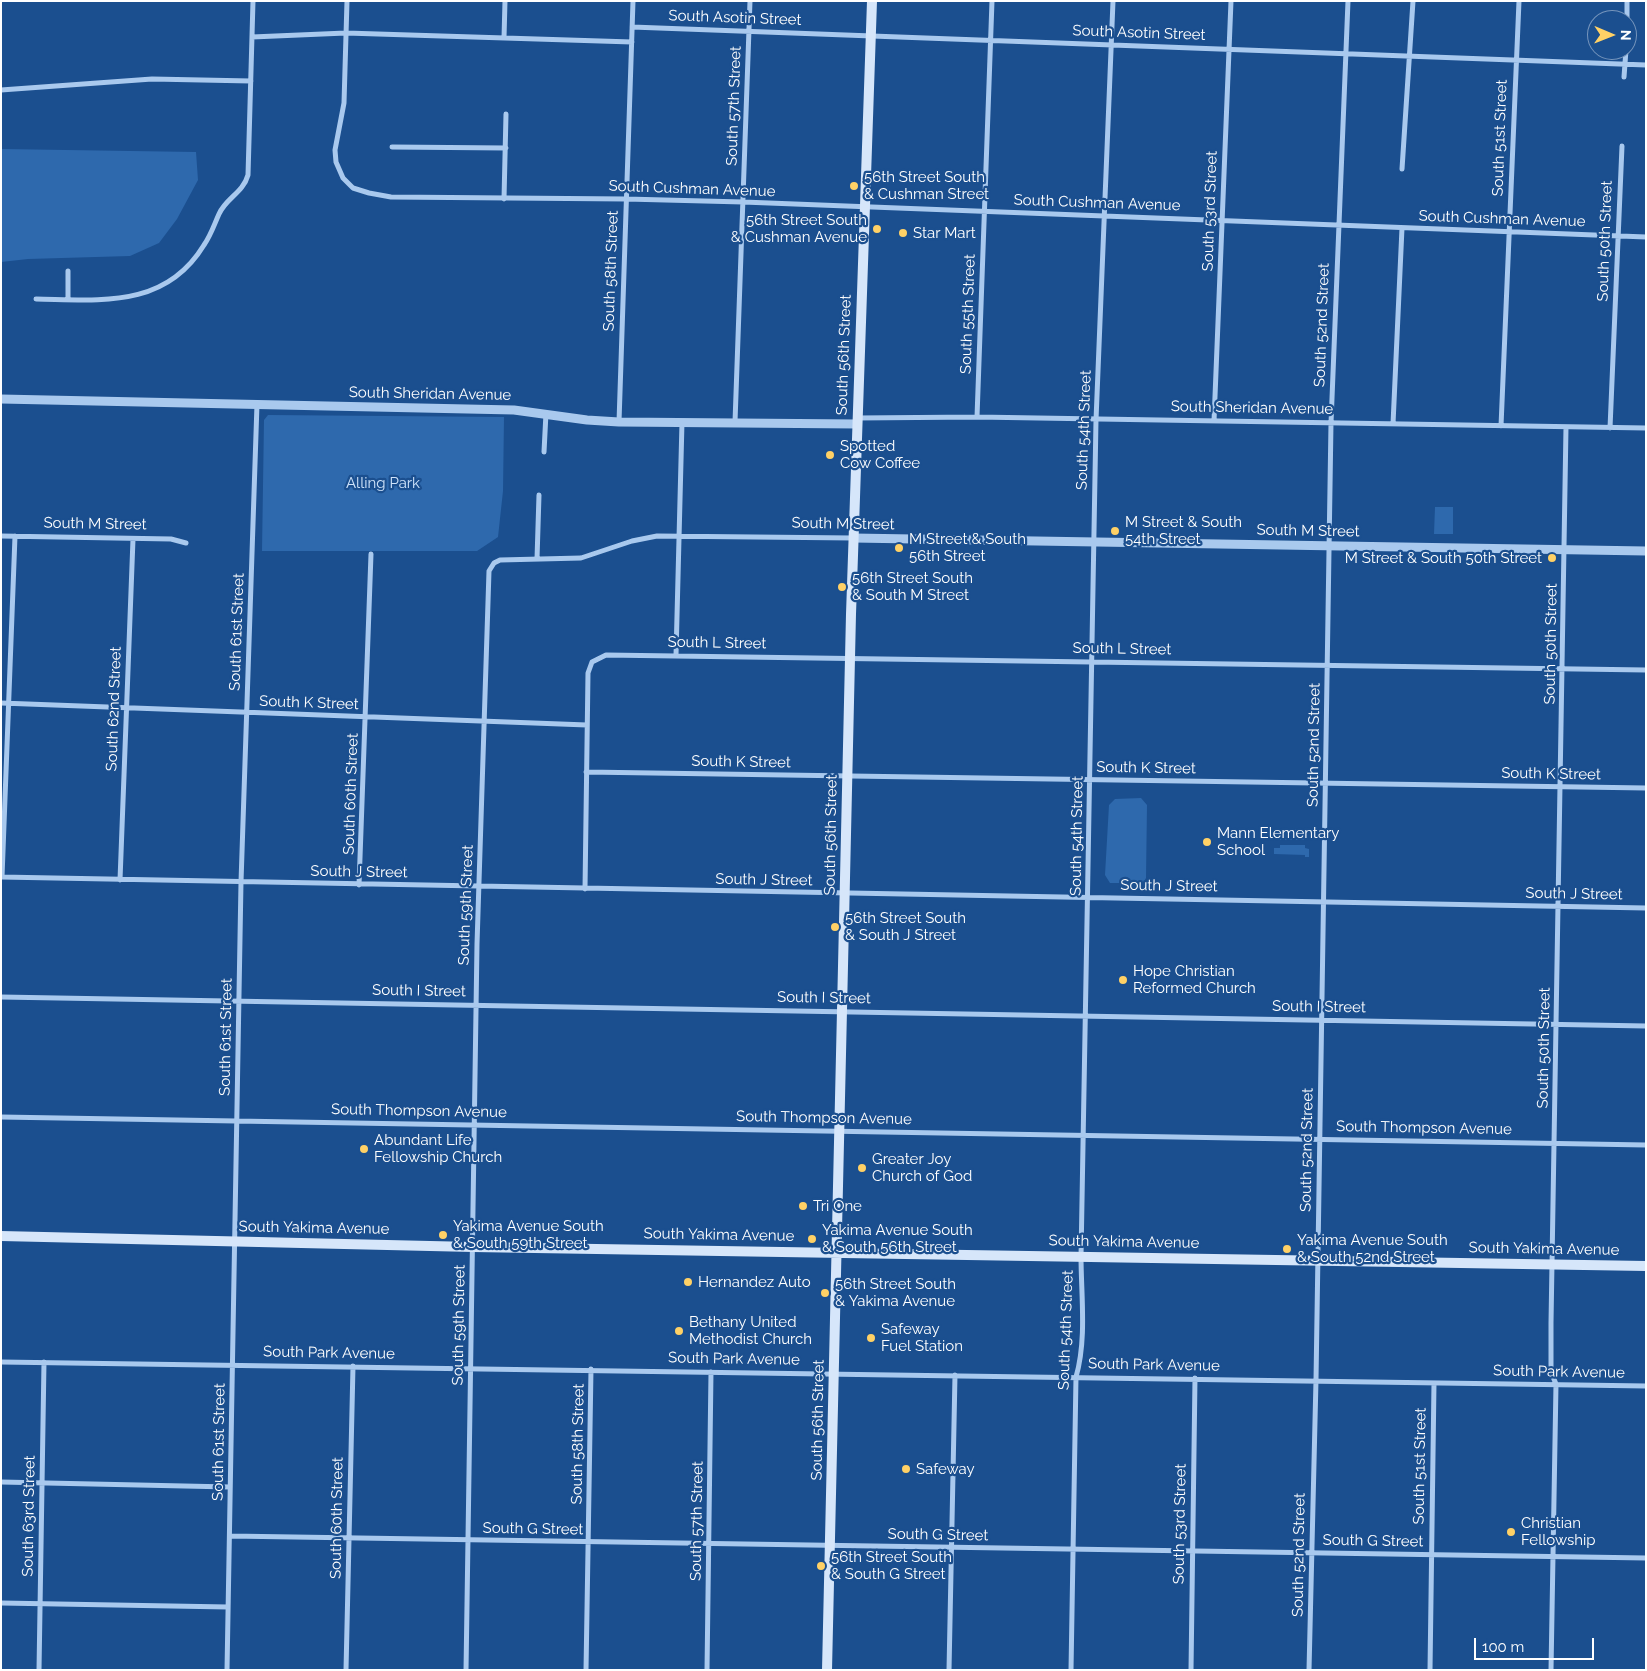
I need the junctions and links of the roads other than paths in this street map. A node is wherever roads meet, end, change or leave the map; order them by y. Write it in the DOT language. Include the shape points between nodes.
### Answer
graph roads {
  1 [pos="253,1"];
  2 [pos="347,1"];
  3 [pos="505,1"];
  4 [pos="633,1"];
  5 [pos="750,1"];
  6 [pos="872,1"];
  7 [pos="992,1"];
  8 [pos="1113,1"];
  9 [pos="1231,1"];
  10 [pos="1348,1"];
  11 [pos="1413,1"];
  12 [pos="1518,1"];
  13 [pos="632,26"];
  14 [pos="749,31"];
  15 [pos="346,33"];
  16 [pos="871,35"];
  17 [pos="252,37"];
  18 [pos="504,38"];
  19 [pos="991,40"];
  20 [pos="632,42"];
  21 [pos="1111,44"];
  22 [pos="1230,49"];
  23 [pos="1346,54"];
  24 [pos="1409,57"];
  25 [pos="1625,60"];
  26 [pos="1516,61"];
  27 [pos="1625,65"];
  28 [pos="1646,66"];
  29 [pos="1624,77"];
  30 [pos="251,81"];
  31 [pos="1,90"];
  32 [pos="506,114"];
  33 [pos="1622,146"];
  34 [pos="392,148"];
  35 [pos="506,148"];
  36 [pos="1402,170"];
  37 [pos="504,199"];
  38 [pos="626,199"];
  39 [pos="743,202"];
  40 [pos="865,207"];
  41 [pos="984,211"];
  42 [pos="1104,216"];
  43 [pos="1222,220"];
  44 [pos="1339,225"];
  45 [pos="1402,228"];
  46 [pos="1509,232"];
  47 [pos="1618,236"];
  48 [pos="1646,237"];
  49 [pos="68,271"];
  50 [pos="36,299"];
  51 [pos="68,299"];
  52 [pos="1,399"];
  53 [pos="257,404"];
  54 [pos="546,413"];
  55 [pos="977,417"];
  56 [pos="1096,420"];
  57 [pos="857,421"];
  58 [pos="619,422"];
  59 [pos="682,422"];
  60 [pos="735,422"];
  61 [pos="1214,422"];
  62 [pos="1331,423"];
  63 [pos="1393,424"];
  64 [pos="1501,426"];
  65 [pos="1566,427"];
  66 [pos="1610,428"];
  67 [pos="1646,428"];
  68 [pos="544,452"];
  69 [pos="539,495"];
  70 [pos="679,535"];
  71 [pos="1,536"];
  72 [pos="15,536"];
  73 [pos="853,538"];
  74 [pos="133,539"];
  75 [pos="1094,542"];
  76 [pos="186,543"];
  77 [pos="1329,545"];
  78 [pos="1565,550"];
  79 [pos="1646,551"];
  80 [pos="371,554"];
  81 [pos="537,559"];
  82 [pos="494,563"];
  83 [pos="676,655"];
  84 [pos="850,658"];
  85 [pos="1092,661"];
  86 [pos="1328,665"];
  87 [pos="1563,669"];
  88 [pos="1646,670"];
  89 [pos="4,703"];
  90 [pos="127,708"];
  91 [pos="247,713"];
  92 [pos="366,717"];
  93 [pos="485,722"];
  94 [pos="587,725"];
  95 [pos="586,772"];
  96 [pos="848,776"];
  97 [pos="1090,779"];
  98 [pos="1326,783"];
  99 [pos="1561,787"];
  100 [pos="1646,788"];
  101 [pos="2,878"];
  102 [pos="120,880"];
  103 [pos="241,882"];
  104 [pos="359,885"];
  105 [pos="478,886"];
  106 [pos="585,889"];
  107 [pos="845,894"];
  108 [pos="1089,897"];
  109 [pos="1324,901"];
  110 [pos="1559,906"];
  111 [pos="1646,908"];
  112 [pos="1,997"];
  113 [pos="240,1000"];
  114 [pos="477,1004"];
  115 [pos="843,1011"];
  116 [pos="1085,1015"];
  117 [pos="1322,1020"];
  118 [pos="1558,1024"];
  119 [pos="1646,1026"];
  120 [pos="1,1117"];
  121 [pos="238,1121"];
  122 [pos="475,1124"];
  123 [pos="840,1131"];
  124 [pos="1083,1135"];
  125 [pos="1320,1139"];
  126 [pos="1555,1143"];
  127 [pos="1646,1145"];
  128 [pos="1,1236"];
  129 [pos="236,1241"];
  130 [pos="473,1247"];
  131 [pos="837,1252"];
  132 [pos="1080,1256"];
  133 [pos="1317,1260"];
  134 [pos="1553,1264"];
  135 [pos="1646,1266"];
  136 [pos="1,1362"];
  137 [pos="44,1362"];
  138 [pos="232,1365"];
  139 [pos="353,1366"];
  140 [pos="470,1368"];
  141 [pos="591,1369"];
  142 [pos="711,1372"];
  143 [pos="834,1373"];
  144 [pos="955,1375"];
  145 [pos="1076,1376"];
  146 [pos="1195,1378"];
  147 [pos="1316,1380"];
  148 [pos="1434,1383"];
  149 [pos="1556,1384"];
  150 [pos="1646,1386"];
  151 [pos="1,1482"];
  152 [pos="41,1483"];
  153 [pos="230,1487"];
  154 [pos="230,1536"];
  155 [pos="349,1538"];
  156 [pos="468,1541"];
  157 [pos="589,1542"];
  158 [pos="709,1544"];
  159 [pos="830,1546"];
  160 [pos="952,1548"];
  161 [pos="1072,1549"];
  162 [pos="1193,1551"];
  163 [pos="1312,1553"];
  164 [pos="1430,1555"];
  165 [pos="1553,1556"];
  166 [pos="1646,1558"];
  167 [pos="1,1603"];
  168 [pos="40,1604"];
  169 [pos="228,1607"];
  170 [pos="39,1670"];
  171 [pos="227,1670"];
  172 [pos="346,1670"];
  173 [pos="466,1670"];
  174 [pos="586,1670"];
  175 [pos="707,1670"];
  176 [pos="827,1670"];
  177 [pos="949,1670"];
  178 [pos="1071,1670"];
  179 [pos="1191,1670"];
  180 [pos="1309,1670"];
  181 [pos="1430,1670"];
  182 [pos="1551,1670"];
  1 -- 17 [label="street"];
  2 -- 15 [label="street"];
  3 -- 18 [label="street"];
  4 -- 13 [label="street, South 58th Street"];
  5 -- 14 [label="street, South 57th Street"];
  6 -- 16 [label="main road, South 56th Street"];
  7 -- 19 [label="street, South 55th Street"];
  8 -- 21 [label="street, South 54th Street"];
  9 -- 22 [label="street, South 53rd Street"];
  10 -- 23 [label="street, South 52nd Street"];
  11 -- 24 [label="street"];
  12 -- 26 [label="street, South 51st Street"];
  13 -- 14 [label="street, South Asotin Street"];
  13 -- 20 [label="street, South 58th Street"];
  14 -- 16 [label="street, South Asotin Street"];
  14 -- 39 [label="street, South 57th Street"];
  15 -- 17 [label="street"];
  15 -- 18 [label="street"];
  15 -- 37 [label="street, South Cushman Avenue" via="343,112 335,150 343,178 357,189 385,196"];
  16 -- 19 [label="street, South Asotin Street"];
  16 -- 40 [label="main road, South 56th Street"];
  17 -- 30 [label="street"];
  18 -- 20 [label="street"];
  19 -- 21 [label="street, South Asotin Street"];
  19 -- 41 [label="street, South 55th Street"];
  20 -- 38 [label="street, South 58th Street"];
  21 -- 22 [label="street, South Asotin Street"];
  21 -- 42 [label="street, South 54th Street"];
  22 -- 23 [label="street, South Asotin Street"];
  22 -- 43 [label="street, South 53rd Street"];
  23 -- 24 [label="street, South Asotin Street"];
  23 -- 44 [label="street, South 52nd Street"];
  24 -- 26 [label="street, South Asotin Street"];
  24 -- 36 [label="street"];
  25 -- 27 [label="street"];
  26 -- 27 [label="street, South Asotin Street"];
  26 -- 46 [label="street, South 51st Street"];
  27 -- 28 [label="street, South Asotin Street"];
  27 -- 29 [label="street"];
  30 -- 31 [label="street" via="152,79"];
  30 -- 51 [label="street" via="248,175 242,188 223,206 204,247 176,276 158,288 112,300"];
  32 -- 35 [label="street"];
  33 -- 47 [label="street, South 50th Street"];
  34 -- 35 [label="street"];
  35 -- 37 [label="street"];
  37 -- 38 [label="street, South Cushman Avenue"];
  38 -- 39 [label="street, South Cushman Avenue"];
  38 -- 58 [label="street, South 58th Street"];
  39 -- 40 [label="street, South Cushman Avenue"];
  39 -- 60 [label="street, South 57th Street"];
  40 -- 41 [label="street, South Cushman Avenue"];
  40 -- 57 [label="main road, South 56th Street"];
  41 -- 42 [label="street, South Cushman Avenue"];
  41 -- 55 [label="street, South 55th Street"];
  42 -- 43 [label="street, South Cushman Avenue"];
  42 -- 56 [label="street, South 54th Street"];
  43 -- 44 [label="street, South Cushman Avenue"];
  43 -- 61 [label="street, South 53rd Street"];
  44 -- 45 [label="street, South Cushman Avenue"];
  44 -- 62 [label="street, South 52nd Street"];
  45 -- 46 [label="street, South Cushman Avenue"];
  45 -- 63 [label="street"];
  46 -- 47 [label="street, South Cushman Avenue"];
  46 -- 64 [label="street, South 51st Street"];
  47 -- 48 [label="street, South Cushman Avenue"];
  47 -- 66 [label="street, South 50th Street"];
  49 -- 51 [label="street"];
  50 -- 51 [label="street"];
  52 -- 53 [label="street, South Sheridan Avenue"];
  53 -- 54 [label="street, South Sheridan Avenue"];
  53 -- 91 [label="street, South 61st Street"];
  54 -- 58 [label="street, South Sheridan Avenue"];
  54 -- 68 [label="street"];
  55 -- 56 [label="street, South Sheridan Avenue"];
  55 -- 57 [label="street, South Sheridan Avenue"];
  56 -- 61 [label="street, South Sheridan Avenue"];
  56 -- 75 [label="street, South 54th Street"];
  57 -- 60 [label="street, South Sheridan Avenue"];
  57 -- 73 [label="main road, South 56th Street"];
  58 -- 59 [label="street, South Sheridan Avenue"];
  59 -- 60 [label="street, South Sheridan Avenue"];
  59 -- 70 [label="street"];
  61 -- 62 [label="street, South Sheridan Avenue"];
  62 -- 63 [label="street, South Sheridan Avenue"];
  62 -- 77 [label="street, South 52nd Street"];
  63 -- 64 [label="street, South Sheridan Avenue"];
  64 -- 65 [label="street, South Sheridan Avenue"];
  65 -- 66 [label="street, South Sheridan Avenue"];
  65 -- 78 [label="street, South 50th Street"];
  66 -- 67 [label="street, South Sheridan Avenue"];
  69 -- 81 [label="street"];
  70 -- 73 [label="street, South M Street"];
  70 -- 81 [label="street, South M Street" via="641,538 581,558"];
  70 -- 83 [label="street"];
  71 -- 72 [label="street, South M Street"];
  72 -- 74 [label="street, South M Street"];
  72 -- 89 [label="street"];
  73 -- 75 [label="street, South M Street"];
  73 -- 84 [label="main road, South 56th Street"];
  74 -- 76 [label="street, South M Street" via="176,539"];
  74 -- 90 [label="street, South 62nd Street"];
  75 -- 77 [label="street, South M Street"];
  75 -- 85 [label="street, South 54th Street"];
  77 -- 78 [label="street, South M Street"];
  77 -- 86 [label="street, South 52nd Street"];
  78 -- 79 [label="street, South M Street"];
  78 -- 87 [label="street, South 50th Street"];
  80 -- 92 [label="street, South 60th Street"];
  81 -- 82 [label="street, South M Street"];
  82 -- 93 [label="street, South 59th Street" via="488,579"];
  83 -- 84 [label="street, South L Street"];
  83 -- 94 [label="street, South L Street" via="612,654 598,657 588,673"];
  84 -- 85 [label="street, South L Street"];
  84 -- 96 [label="main road, South 56th Street"];
  85 -- 86 [label="street, South L Street"];
  85 -- 97 [label="street, South 54th Street"];
  86 -- 87 [label="street, South L Street"];
  86 -- 98 [label="street, South 52nd Street"];
  87 -- 88 [label="street, South L Street"];
  87 -- 99 [label="street, South 50th Street"];
  89 -- 90 [label="street, South K Street"];
  89 -- 101 [label="street"];
  90 -- 91 [label="street, South K Street"];
  90 -- 102 [label="street, South 62nd Street"];
  91 -- 92 [label="street, South K Street"];
  91 -- 103 [label="street, South 61st Street"];
  92 -- 93 [label="street, South K Street"];
  92 -- 104 [label="street, South 60th Street"];
  93 -- 94 [label="street, South K Street"];
  93 -- 105 [label="street, South 59th Street"];
  94 -- 95 [label="street"];
  95 -- 96 [label="street, South K Street"];
  95 -- 106 [label="street"];
  96 -- 97 [label="street, South K Street"];
  96 -- 107 [label="main road, South 56th Street"];
  97 -- 98 [label="street, South K Street"];
  97 -- 108 [label="street, South 54th Street"];
  98 -- 99 [label="street, South K Street"];
  98 -- 109 [label="street, South 52nd Street"];
  99 -- 100 [label="street, South K Street"];
  99 -- 110 [label="street, South 50th Street"];
  101 -- 102 [label="street, South J Street"];
  102 -- 103 [label="street, South J Street"];
  103 -- 104 [label="street, South J Street"];
  103 -- 113 [label="street, South 61st Street"];
  104 -- 105 [label="street, South J Street"];
  105 -- 106 [label="street, South J Street"];
  105 -- 114 [label="street, South 59th Street"];
  106 -- 107 [label="street, South J Street"];
  107 -- 108 [label="street, South J Street"];
  107 -- 115 [label="main road, South 56th Street"];
  108 -- 109 [label="street, South J Street"];
  108 -- 116 [label="street, South 54th Street"];
  109 -- 110 [label="street, South J Street"];
  109 -- 117 [label="street, South 52nd Street"];
  110 -- 111 [label="street, South J Street"];
  110 -- 118 [label="street, South 50th Street"];
  112 -- 113 [label="street, South I Street"];
  113 -- 114 [label="street, South I Street"];
  113 -- 121 [label="street, South 61st Street"];
  114 -- 115 [label="street, South I Street"];
  114 -- 122 [label="street, South 59th Street"];
  115 -- 116 [label="street, South I Street"];
  115 -- 123 [label="main road, South 56th Street"];
  116 -- 117 [label="street, South I Street"];
  116 -- 124 [label="street, South 54th Street"];
  117 -- 118 [label="street, South I Street"];
  117 -- 125 [label="street, South 52nd Street"];
  118 -- 119 [label="street, South I Street"];
  118 -- 126 [label="street, South 50th Street"];
  120 -- 121 [label="street, South Thompson Avenue"];
  121 -- 122 [label="street, South Thompson Avenue"];
  121 -- 129 [label="street, South 61st Street"];
  122 -- 123 [label="street, South Thompson Avenue"];
  122 -- 130 [label="street, South 59th Street"];
  123 -- 124 [label="street, South Thompson Avenue"];
  123 -- 131 [label="main road, South 56th Street"];
  124 -- 125 [label="street, South Thompson Avenue"];
  124 -- 132 [label="street, South 54th Street"];
  125 -- 126 [label="street, South Thompson Avenue"];
  125 -- 133 [label="street, South 52nd Street"];
  126 -- 127 [label="street, South Thompson Avenue"];
  126 -- 134 [label="street, South 50th Street"];
  128 -- 129 [label="main road, South Yakima Avenue"];
  129 -- 130 [label="main road, South Yakima Avenue"];
  129 -- 138 [label="street, South 61st Street"];
  130 -- 131 [label="main road, South Yakima Avenue"];
  130 -- 140 [label="street, South 59th Street"];
  131 -- 132 [label="main road, South Yakima Avenue"];
  131 -- 143 [label="main road, South 56th Street"];
  132 -- 133 [label="main road, South Yakima Avenue"];
  132 -- 145 [label="street, South 54th Street" via="1082,1316 1080,1364"];
  133 -- 134 [label="main road, South Yakima Avenue"];
  133 -- 147 [label="street, South 52nd Street"];
  134 -- 135 [label="main road, South Yakima Avenue"];
  134 -- 149 [label="street, South 50th Street" via="1551,1372"];
  136 -- 137 [label="street, South Park Avenue"];
  137 -- 138 [label="street, South Park Avenue"];
  137 -- 152 [label="street, South 63rd Street"];
  138 -- 139 [label="street, South Park Avenue"];
  138 -- 153 [label="street, South 61st Street"];
  139 -- 140 [label="street, South Park Avenue"];
  139 -- 155 [label="street, South 60th Street"];
  140 -- 141 [label="street, South Park Avenue"];
  140 -- 156 [label="street, South 59th Street"];
  141 -- 142 [label="street, South Park Avenue"];
  141 -- 157 [label="street, South 58th Street"];
  142 -- 143 [label="street, South Park Avenue"];
  142 -- 158 [label="street, South 57th Street"];
  143 -- 144 [label="street, South Park Avenue"];
  143 -- 159 [label="main road, South 56th Street"];
  144 -- 145 [label="street, South Park Avenue"];
  144 -- 160 [label="street"];
  145 -- 146 [label="street, South Park Avenue"];
  145 -- 161 [label="street, South 54th Street"];
  146 -- 147 [label="street, South Park Avenue"];
  146 -- 162 [label="street, South 53rd Street"];
  147 -- 148 [label="street, South Park Avenue"];
  147 -- 163 [label="street, South 52nd Street"];
  148 -- 149 [label="street, South Park Avenue"];
  148 -- 164 [label="street, South 51st Street"];
  149 -- 150 [label="street, South Park Avenue"];
  149 -- 165 [label="street, South 50th Street"];
  151 -- 152 [label="street"];
  152 -- 153 [label="street"];
  152 -- 168 [label="street, South 63rd Street"];
  153 -- 154 [label="street, South 61st Street"];
  154 -- 155 [label="street, South G Street"];
  154 -- 169 [label="street, South 61st Street"];
  155 -- 156 [label="street, South G Street"];
  155 -- 172 [label="street, South 60th Street"];
  156 -- 157 [label="street, South G Street"];
  156 -- 173 [label="street, South 59th Street"];
  157 -- 158 [label="street, South G Street"];
  157 -- 174 [label="street, South 58th Street"];
  158 -- 159 [label="street, South G Street"];
  158 -- 175 [label="street, South 57th Street"];
  159 -- 160 [label="street, South G Street"];
  159 -- 176 [label="main road, South 56th Street"];
  160 -- 161 [label="street, South G Street"];
  160 -- 177 [label="street"];
  161 -- 162 [label="street, South G Street"];
  161 -- 178 [label="street, South 54th Street"];
  162 -- 163 [label="street, South G Street"];
  162 -- 179 [label="street, South 53rd Street"];
  163 -- 164 [label="street, South G Street"];
  163 -- 180 [label="street, South 52nd Street"];
  164 -- 165 [label="street, South G Street"];
  164 -- 181 [label="street, South 51st Street"];
  165 -- 166 [label="street, South G Street"];
  165 -- 182 [label="street, South 50th Street"];
  167 -- 168 [label="street"];
  168 -- 169 [label="street"];
  168 -- 170 [label="street, South 63rd Street"];
  169 -- 171 [label="street, South 61st Street"];
}
